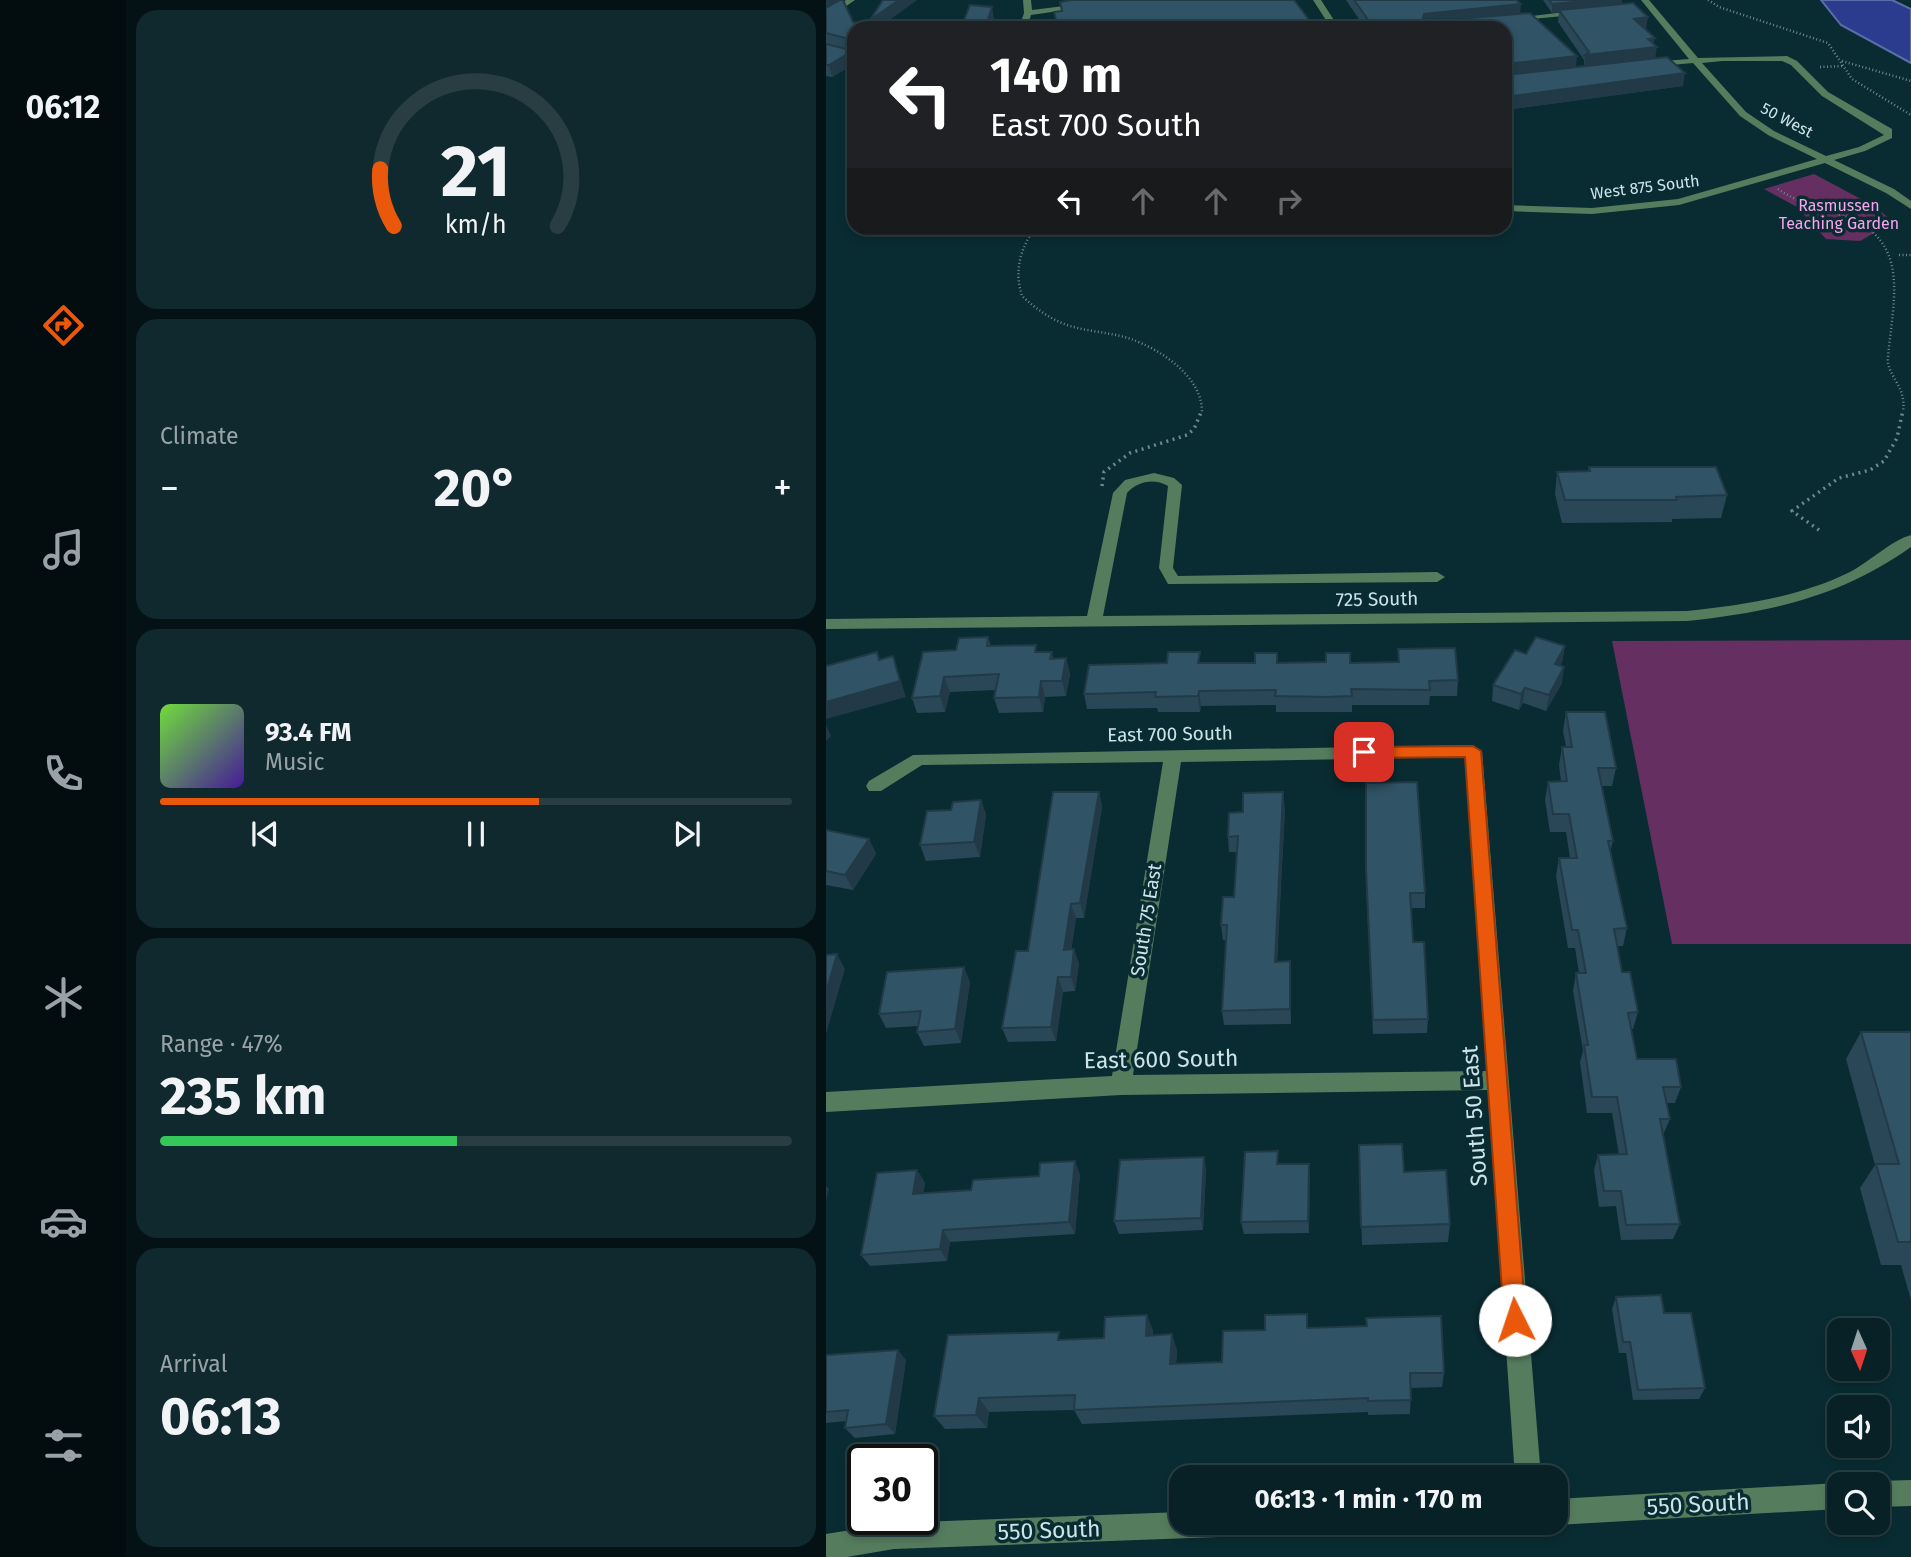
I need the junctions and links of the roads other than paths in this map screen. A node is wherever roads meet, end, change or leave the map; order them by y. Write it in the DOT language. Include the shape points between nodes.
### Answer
graph roads {
  1 [pos="851,0"];
  2 [pos="1027,0"];
  3 [pos="1131,0"];
  4 [pos="1317,0"];
  5 [pos="1645,5"];
  6 [pos="1597,10"];
  7 [pos="1028,13"];
  8 [pos="826,18"];
  9 [pos="1506,20"];
  10 [pos="1025,21"];
  11 [pos="1330,21"];
  12 [pos="1696,60"];
  13 [pos="1639,66"];
  14 [pos="1825,157"];
  15 [pos="1911,206"];
  16 [pos="1512,208"];
  17 [pos="1911,540"];
  18 [pos="1437,577"];
  19 [pos="1094,621"];
  20 [pos="826,624"];
  21 [pos="1473,751"];
  22 [pos="1173,755"];
  23 [pos="876,786"];
  24 [pos="1497,1080"];
  25 [pos="1121,1085"];
  26 [pos="826,1102"];
  27 [pos="1527,1465"];
  28 [pos="1911,1493"];
  29 [pos="1890,1494"];
  30 [pos="1827,1497"];
  31 [pos="1568,1511"];
  32 [pos="1169,1526"];
  33 [pos="826,1548"];
  1 -- 8 [label="street"];
  2 -- 7 [label="street"];
  3 -- 7 [label="street"];
  4 -- 11 [label="street"];
  5 -- 12 [label="street, 50 West"];
  6 -- 9 [label="street"];
  7 -- 10 [label="street"];
  12 -- 13 [label="street"];
  12 -- 14 [label="street, 50 West" via="1743,114 1771,133"];
  12 -- 14 [label="street, West 875 South" via="1784,58 1825,94 1889,131 1884,140"];
  14 -- 15 [label="street, 50 West"];
  14 -- 16 [label="street, West 875 South" via="1706,195 1649,206 1592,211"];
  17 -- 19 [label="street, 725 South" via="1835,587 1795,601 1687,616"];
  18 -- 19 [label="street" via="1178,582 1170,579 1166,568 1175,485 1166,479 1131,481 1118,499"];
  19 -- 20 [label="street, 725 South"];
  21 -- 22 [label="street, East 700 South"];
  21 -- 24 [label="street, South 50 East"];
  22 -- 23 [label="street, East 700 South" via="919,759"];
  22 -- 25 [label="street, South 75 East"];
  24 -- 25 [label="street, East 600 South"];
  24 -- 27 [label="street, South 50 East"];
  25 -- 26 [label="street, East 600 South"];
  28 -- 29 [label="street"];
  30 -- 31 [label="street, 550 South"];
  32 -- 33 [label="street, 550 South" via="894,1536"];
}
